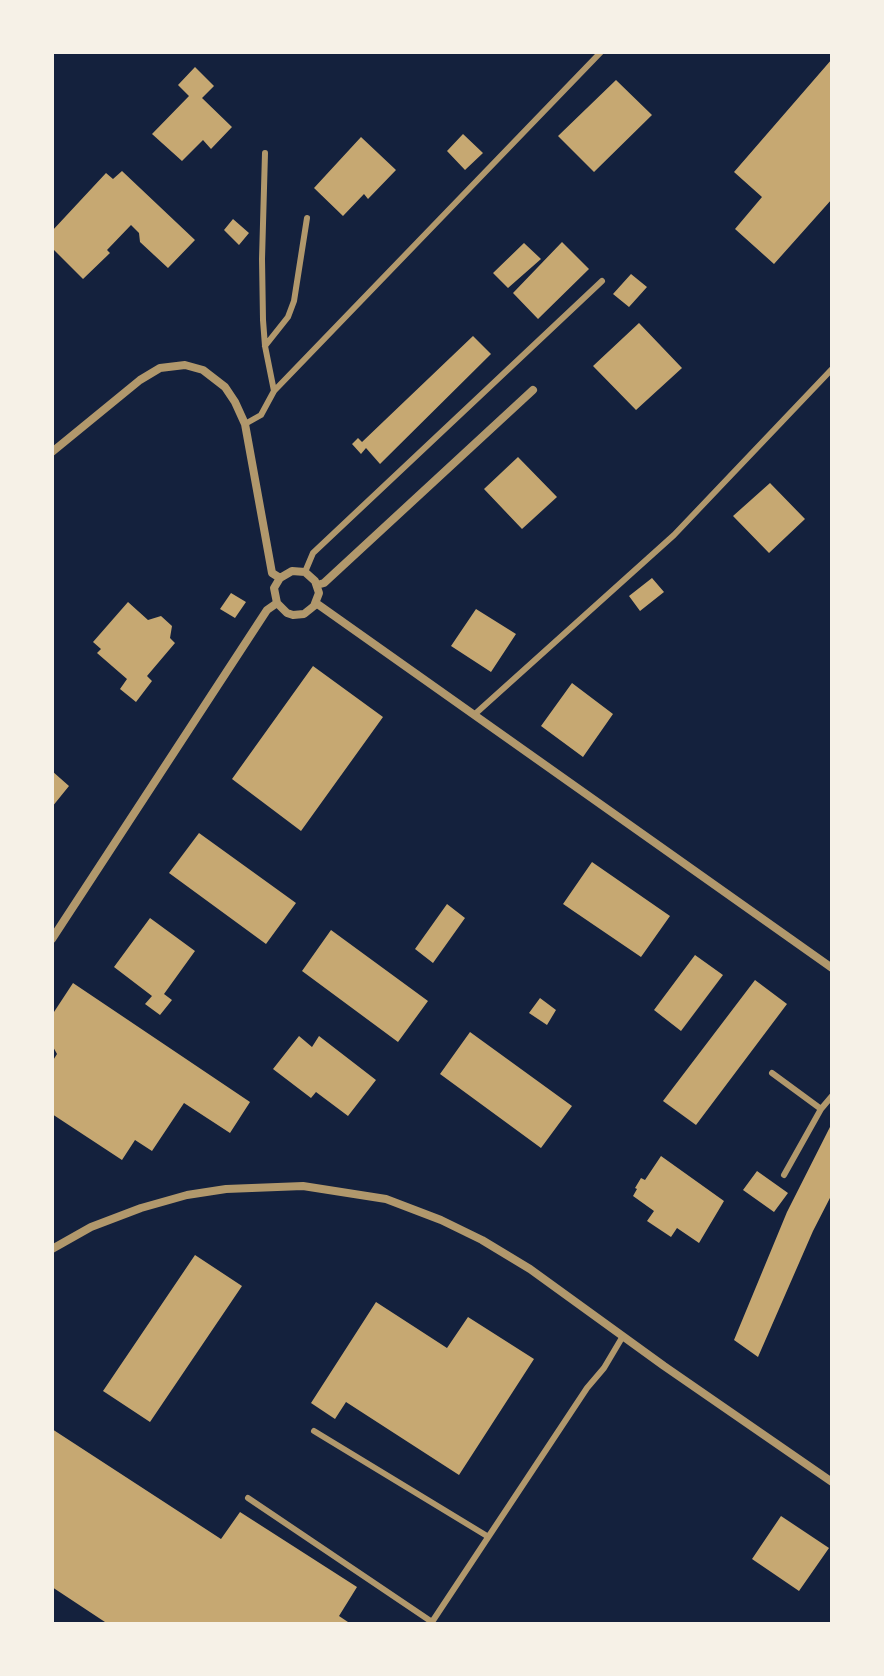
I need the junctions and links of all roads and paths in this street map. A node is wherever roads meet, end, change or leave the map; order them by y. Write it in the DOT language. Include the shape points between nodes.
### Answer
graph roads {
  1 [pos="601,52"];
  2 [pos="265,153"];
  3 [pos="307,218"];
  4 [pos="602,281"];
  5 [pos="265,346"];
  6 [pos="832,369"];
  7 [pos="533,390"];
  8 [pos="274,391"];
  9 [pos="245,424"];
  10 [pos="52,452"];
  11 [pos="305,572"];
  12 [pos="280,578"];
  13 [pos="317,585"];
  14 [pos="277,603"];
  15 [pos="316,603"];
  16 [pos="475,714"];
  17 [pos="52,939"];
  18 [pos="832,968"];
  19 [pos="772,1073"];
  20 [pos="832,1096"];
  21 [pos="821,1109"];
  22 [pos="784,1175"];
  23 [pos="52,1249"];
  24 [pos="623,1336"];
  25 [pos="314,1431"];
  26 [pos="832,1482"];
  27 [pos="248,1498"];
  28 [pos="487,1536"];
  1 -- 8 [label="lane"];
  2 -- 5 [label="lane"];
  3 -- 5 [label="lane" via="294,301"];
  4 -- 11 [label="lane" via="313,553"];
  5 -- 8 [label="lane"];
  6 -- 16 [label="lane" via="674,535"];
  7 -- 13 [label="street"];
  8 -- 9 [label="lane" via="261,415"];
  9 -- 10 [label="street" via="225,387 203,370 185,365 160,368"];
  9 -- 12 [label="street" via="272,573"];
  11 -- 12 [label="street" via="292,571"];
  11 -- 13 [label="street"];
  12 -- 14 [label="street" via="274,588"];
  13 -- 15 [label="street"];
  14 -- 15 [label="street" via="298,615"];
  14 -- 17 [label="street" via="267,610"];
  15 -- 16 [label="street"];
  16 -- 18 [label="street"];
  19 -- 21 [label="lane"];
  20 -- 21 [label="lane"];
  21 -- 22 [label="lane"];
  23 -- 24 [label="street" via="91,1227 187,1195 303,1186 386,1199 441,1220 530,1269"];
  24 -- 26 [label="street"];
  24 -- 28 [label="lane"];
  25 -- 28 [label="lane"];
  27 -- 28 [label="lane" via="432,1622"];
}
